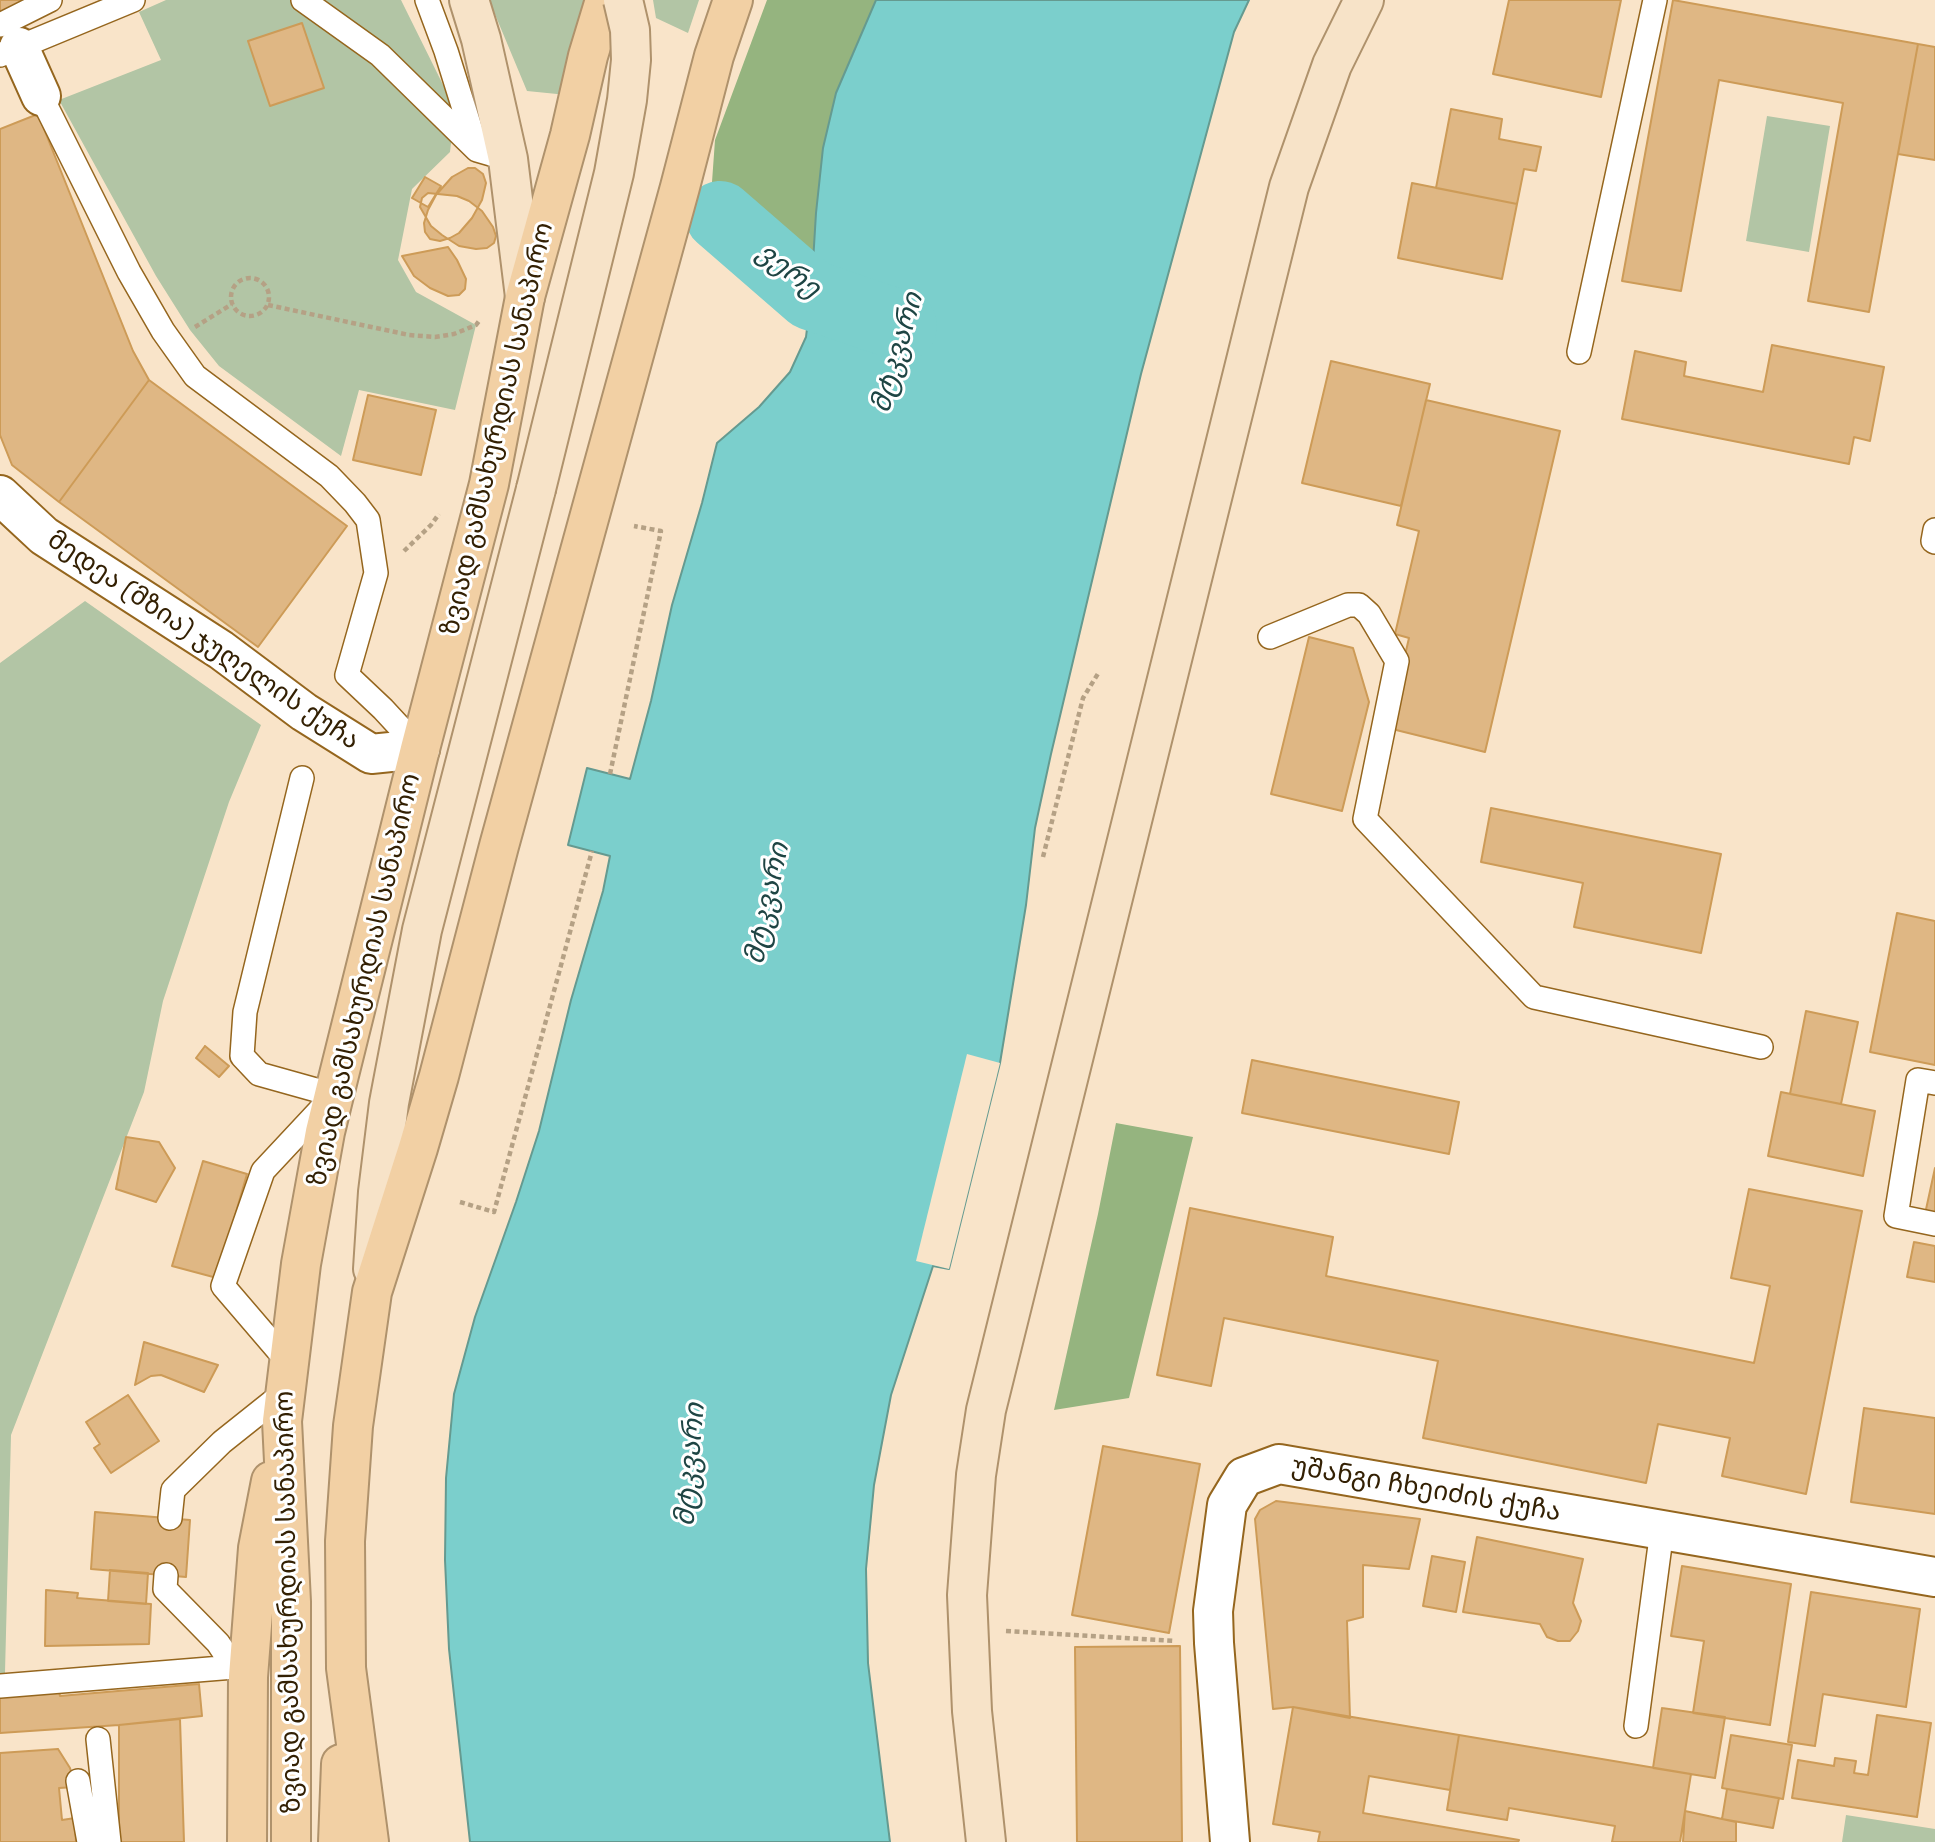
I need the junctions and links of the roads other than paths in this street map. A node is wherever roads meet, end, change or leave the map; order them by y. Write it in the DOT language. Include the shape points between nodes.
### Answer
graph roads {
  1 [pos="50,0"];
  2 [pos="133,0"];
  3 [pos="303,0"];
  4 [pos="427,0"];
  5 [pos="469,0"];
  6 [pos="605,0"];
  7 [pos="623,0"];
  8 [pos="733,0"];
  9 [pos="1364,0"];
  10 [pos="1655,0"];
  11 [pos="6,42"];
  12 [pos="41,96"];
  13 [pos="492,154"];
  14 [pos="525,297"];
  15 [pos="1579,352"];
  16 [pos="0,495"];
  17 [pos="1935,530"];
  18 [pos="1935,541"];
  19 [pos="1270,637"];
  20 [pos="420,748"];
  21 [pos="302,778"];
  22 [pos="1761,1047"];
  23 [pos="1935,1083"];
  24 [pos="334,1095"];
  25 [pos="1935,1224"];
  26 [pos="372,1292"];
  27 [pos="286,1392"];
  28 [pos="170,1518"];
  29 [pos="1662,1530"];
  30 [pos="166,1575"];
  31 [pos="1935,1577"];
  32 [pos="346,1668"];
  33 [pos="241,1672"];
  34 [pos="0,1686"];
  35 [pos="1636,1726"];
  36 [pos="98,1739"];
  37 [pos="78,1781"];
  38 [pos="89,1842"];
  39 [pos="109,1842"];
  40 [pos="247,1842"];
  41 [pos="291,1842"];
  42 [pos="338,1842"];
  43 [pos="369,1842"];
  44 [pos="986,1842"];
  45 [pos="1230,1842"];
  1 -- 11 [label="lane"];
  2 -- 11 [label="lane"];
  3 -- 13 [label="lane" via="380,55"];
  4 -- 13 [label="lane"];
  5 -- 13 [label="main road" via="481,39"];
  6 -- 14 [label="highway, ზვიად გამსახურდიას სანაპირო"];
  7 -- 26 [label="main road, ზვიად გამსახურდიას სანაპირო, bridge" via="631,60 614,173 425,917 389,1103 377,1192"];
  8 -- 26 [label="highway, ზვიად გამსახურდიას სანაპირო" via="714,56 439,1076"];
  9 -- 44 [label="main road" via="1332,65 1289,187 986,1410 967,1595 972,1711"];
  10 -- 15 [label="lane"];
  11 -- 12 [label="street"];
  12 -- 20 [label="lane" via="129,272 195,376 329,476 368,520 376,573 347,675"];
  13 -- 14 [label="main road"];
  14 -- 20 [label="highway, ზვიად გამსახურდიას სანაპირო" via="489,484"];
  16 -- 20 [label="street, მედეა (მზია) ჯუღელის ქუჩა" via="44,536 371,754"];
  17 -- 18 [label="lane"];
  19 -- 22 [label="lane" via="1348,606 1359,605 1369,614 1397,661 1364,819 1534,997"];
  20 -- 24 [label="highway, ზვიად გამსახურდიას სანაპირო"];
  21 -- 24 [label="lane" via="245,1012 242,1056 259,1074"];
  23 -- 25 [label="lane" via="1918,1080 1896,1216"];
  24 -- 27 [label="highway, ზვიად გამსახურდიას სანაპირო" via="302,1264"];
  24 -- 27 [label="lane" via="262,1171 223,1286"];
  26 -- 32 [label="highway, ზვიად გამსახურდიას სანაპირო" via="353,1426 345,1541"];
  27 -- 28 [label="lane" via="222,1442 173,1490"];
  27 -- 33 [label="highway"];
  27 -- 41 [label="highway, ზვიად გამსახურდიას სანაპირო"];
  29 -- 31 [label="street, უშანგი ჩხეიძის ქუჩა"];
  29 -- 35 [label="lane"];
  29 -- 45 [label="street, უშანგი ჩხეიძის ქუჩა" via="1279,1464 1244,1477 1227,1505 1213,1611"];
  30 -- 33 [label="lane" via="165,1589"];
  32 -- 42 [label="highway"];
  32 -- 43 [label="highway, ზვიად გამსახურდიას სანაპირო"];
  33 -- 34 [label="lane"];
  33 -- 40 [label="highway"];
  36 -- 39 [label="lane"];
  37 -- 38 [label="lane"];
}
